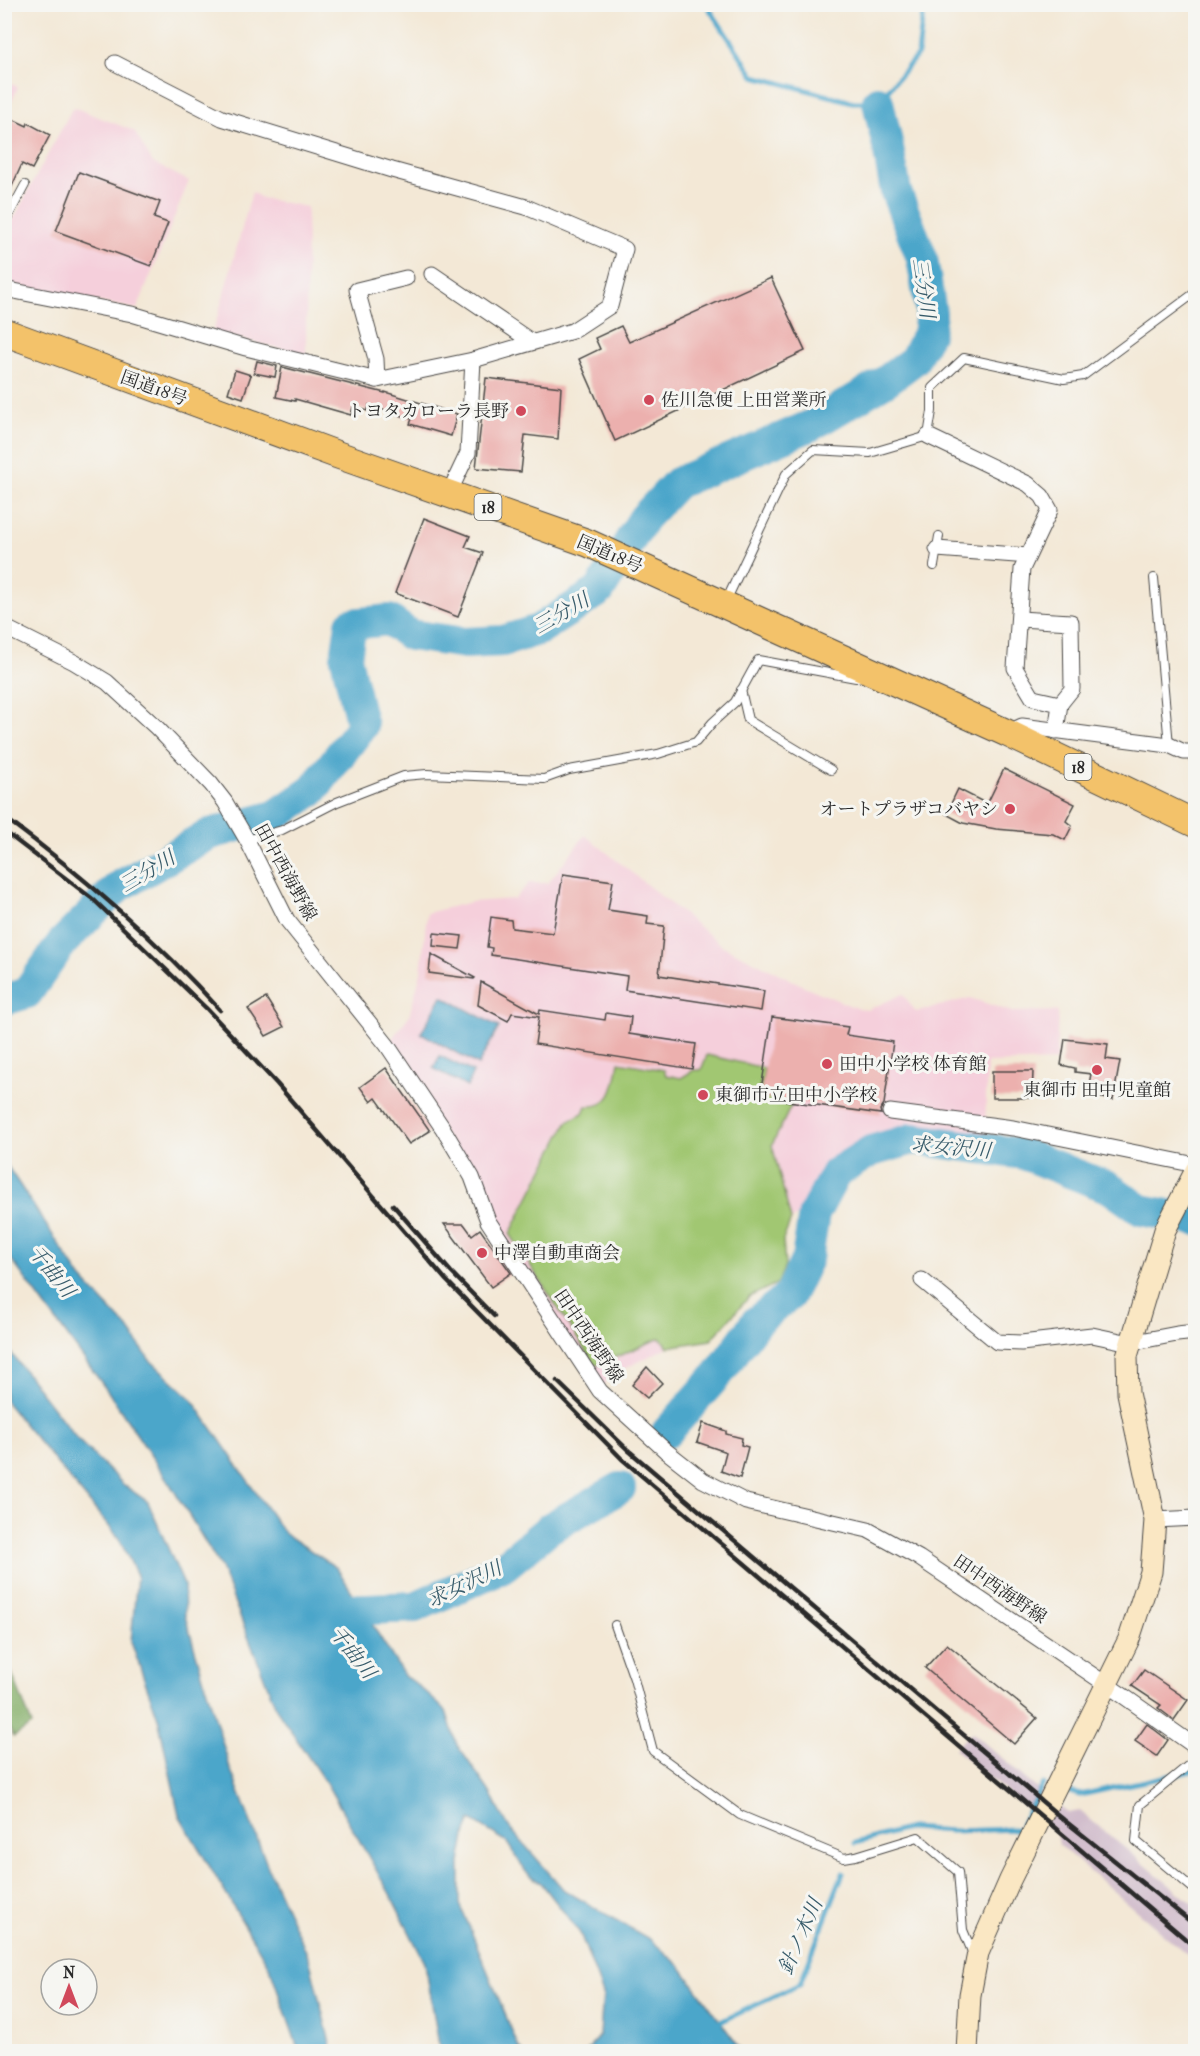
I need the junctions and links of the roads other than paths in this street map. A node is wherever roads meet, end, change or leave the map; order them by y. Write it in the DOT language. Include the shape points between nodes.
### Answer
graph roads {
  1 [pos="115,63"];
  2 [pos="25,185"];
  3 [pos="4,224"];
  4 [pos="432,274"];
  5 [pos="406,278"];
  6 [pos="4,289"];
  7 [pos="1196,292"];
  8 [pos="4,332"];
  9 [pos="532,342"];
  10 [pos="473,360"];
  11 [pos="376,380"];
  12 [pos="928,436"];
  13 [pos="449,493"];
  14 [pos="938,542"];
  15 [pos="1028,556"];
  16 [pos="934,566"];
  17 [pos="1154,578"];
  18 [pos="724,605"];
  19 [pos="1018,619"];
  20 [pos="4,627"];
  21 [pos="879,674"];
  22 [pos="741,690"];
  23 [pos="1060,704"];
  24 [pos="1056,731"];
  25 [pos="1007,733"];
  26 [pos="1169,745"];
  27 [pos="1196,752"];
  28 [pos="831,770"];
  29 [pos="1196,824"];
  30 [pos="247,840"];
  31 [pos="890,1112"];
  32 [pos="1196,1164"];
  33 [pos="1196,1170"];
  34 [pos="922,1280"];
  35 [pos="1196,1332"];
  36 [pos="1130,1343"];
  37 [pos="1196,1518"];
  38 [pos="1155,1520"];
  39 [pos="615,1625"];
  40 [pos="1106,1685"];
  41 [pos="1196,1747"];
  42 [pos="1196,1759"];
  43 [pos="1196,1891"];
  44 [pos="976,1962"];
  45 [pos="967,2052"];
  1 -- 9 [label="street" via="222,118 526,207 625,249 610,306 572,331"];
  2 -- 3 [label="lane"];
  4 -- 9 [label="street"];
  5 -- 11 [label="street" via="357,290 376,359"];
  6 -- 11 [label="street" via="132,314 246,348"];
  7 -- 12 [label="lane" via="1083,376 1064,380 964,358 932,388"];
  8 -- 13 [label="highway, 国道18号 / 18"];
  9 -- 10 [label="street"];
  10 -- 11 [label="street"];
  10 -- 13 [label="street" via="468,453"];
  12 -- 15 [label="street" via="1028,484 1042,496 1050,510"];
  12 -- 18 [label="lane" via="870,453 813,450 786,474"];
  13 -- 18 [label="highway, 国道18号 / 18" via="588,543"];
  14 -- 15 [label="street"];
  14 -- 16 [label="lane"];
  15 -- 19 [label="street" via="1022,569"];
  17 -- 26 [label="lane"];
  18 -- 21 [label="highway, 国道18号 / 18"];
  19 -- 23 [label="street" via="1015,668 1033,698"];
  19 -- 23 [label="street" via="1071,622 1072,689"];
  20 -- 30 [label="street, 田中西海野線" via="107,682 211,784"];
  21 -- 22 [label="lane" via="856,678 758,660"];
  21 -- 25 [label="highway, 国道18号 / 18"];
  22 -- 28 [label="lane" via="748,720"];
  22 -- 30 [label="lane" via="735,702 696,742 544,779 404,776 337,802 282,830"];
  23 -- 24 [label="street"];
  24 -- 25 [label="street" via="1022,726"];
  24 -- 26 [label="street"];
  25 -- 29 [label="highway, 国道18号 / 18"];
  26 -- 27 [label="street" via="1184,752"];
  30 -- 40 [label="street, 田中西海野線" via="287,920 387,1045 442,1127 472,1177 488,1221 600,1391 703,1480 746,1502 868,1530 920,1558"];
  31 -- 32 [label="street" via="1013,1128"];
  33 -- 36 [label="street" via="1165,1230"];
  34 -- 36 [label="street" via="997,1342 1092,1335"];
  35 -- 36 [label="street"];
  36 -- 38 [label="street" via="1128,1393"];
  37 -- 38 [label="street"];
  38 -- 40 [label="street" via="1151,1572 1129,1639"];
  39 -- 44 [label="lane" via="653,1750 740,1815 844,1858 918,1838 957,1872 963,1930"];
  40 -- 41 [label="street, 田中西海野線"];
  40 -- 44 [label="street" via="1010,1880"];
  42 -- 43 [label="lane" via="1140,1805 1136,1841"];
  44 -- 45 [label="street"];
}
